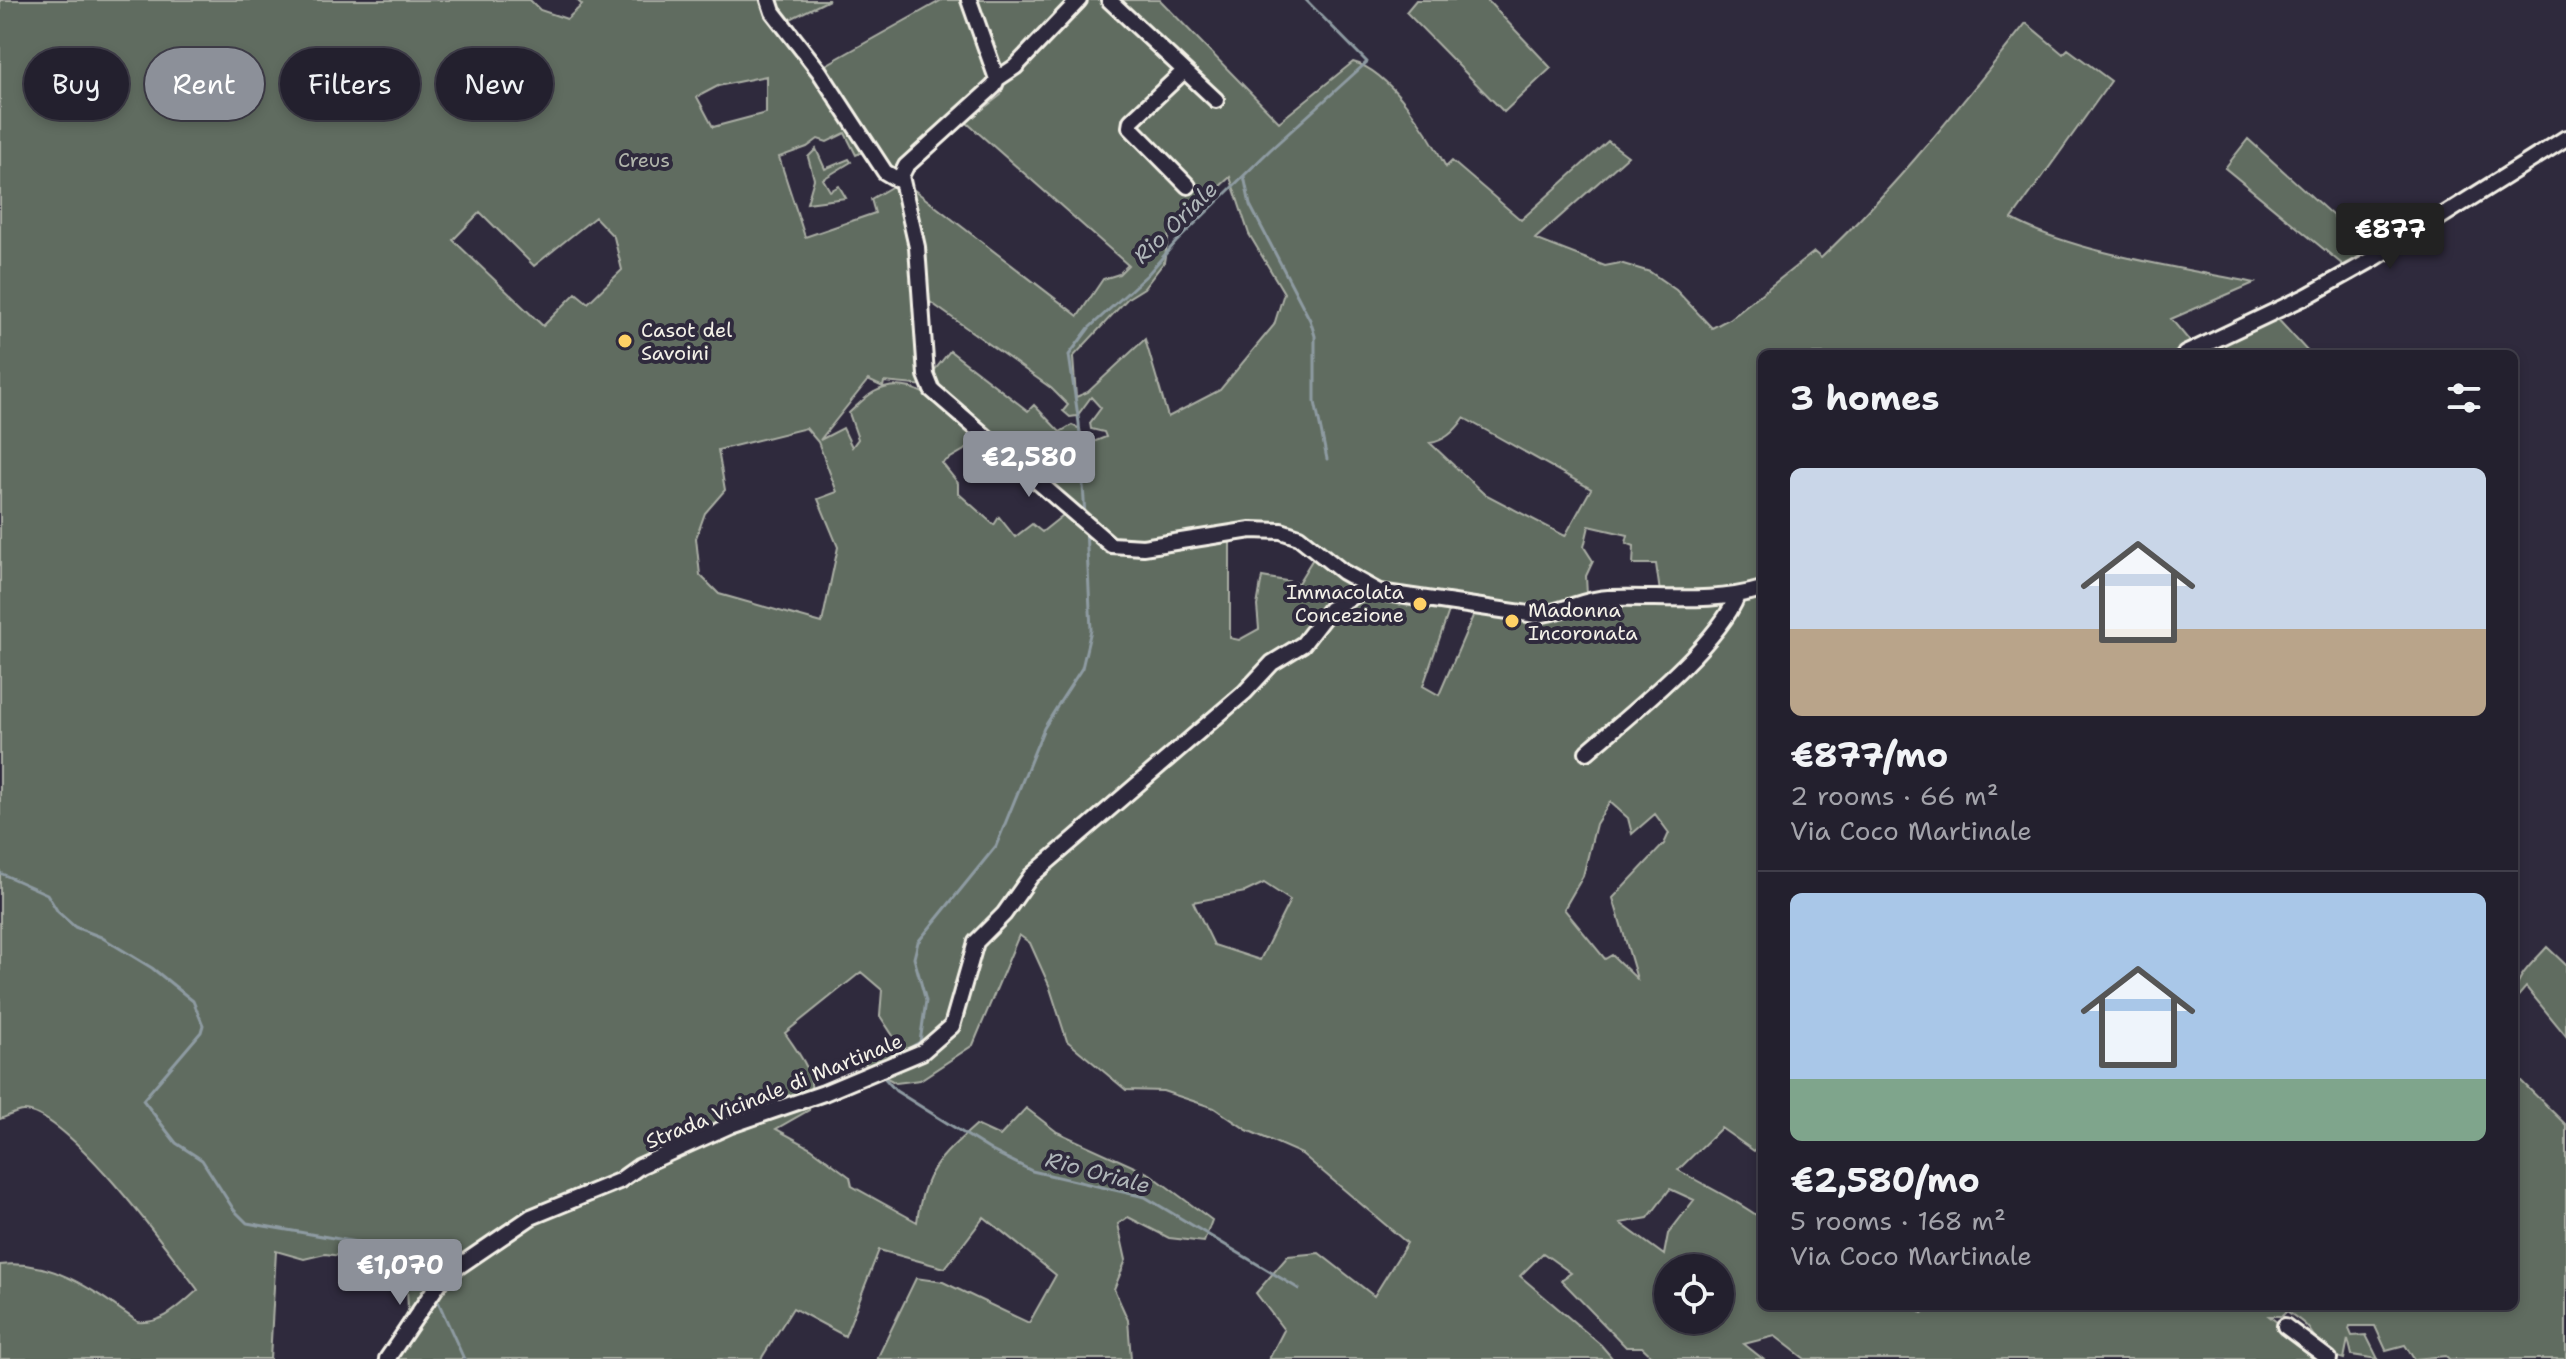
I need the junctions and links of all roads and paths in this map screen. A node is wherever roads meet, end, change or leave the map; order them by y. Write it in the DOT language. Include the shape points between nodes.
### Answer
graph roads {
  1 [pos="769,0"];
  2 [pos="969,0"];
  3 [pos="1079,0"];
  4 [pos="1109,0"];
  5 [pos="1184,71"];
  6 [pos="997,79"];
  7 [pos="1216,100"];
  8 [pos="2566,138"];
  9 [pos="902,182"];
  10 [pos="1188,186"];
  11 [pos="2193,350"];
  12 [pos="1366,585"];
  13 [pos="1758,590"];
  14 [pos="1737,596"];
  15 [pos="1587,752"];
  16 [pos="2285,1326"];
  17 [pos="387,1359"];
  18 [pos="2329,1359"];
  1 -- 9 [label="street" via="885,172"];
  2 -- 6 [label="street"];
  3 -- 6 [label="street"];
  4 -- 5 [label="street"];
  5 -- 7 [label="street"];
  5 -- 10 [label="street" via="1130,127"];
  6 -- 9 [label="street" via="986,97 906,166"];
  8 -- 11 [label="street" via="2375,258"];
  9 -- 12 [label="street" via="917,247 924,358 932,390 1091,529 1111,545 1125,547 1251,530 1281,531 1299,537"];
  12 -- 14 [label="street" via="1379,592 1536,615 1604,598"];
  12 -- 17 [label="street, Strada Vicinale di Martinale" via="1330,609 1303,644 1272,663 1031,876 976,942 952,1026 922,1052 731,1125 640,1166 619,1181 531,1217 443,1277"];
  13 -- 14 [label="street"];
  14 -- 15 [label="street" via="1726,617 1689,658"];
  16 -- 18 [label="street"];
}
